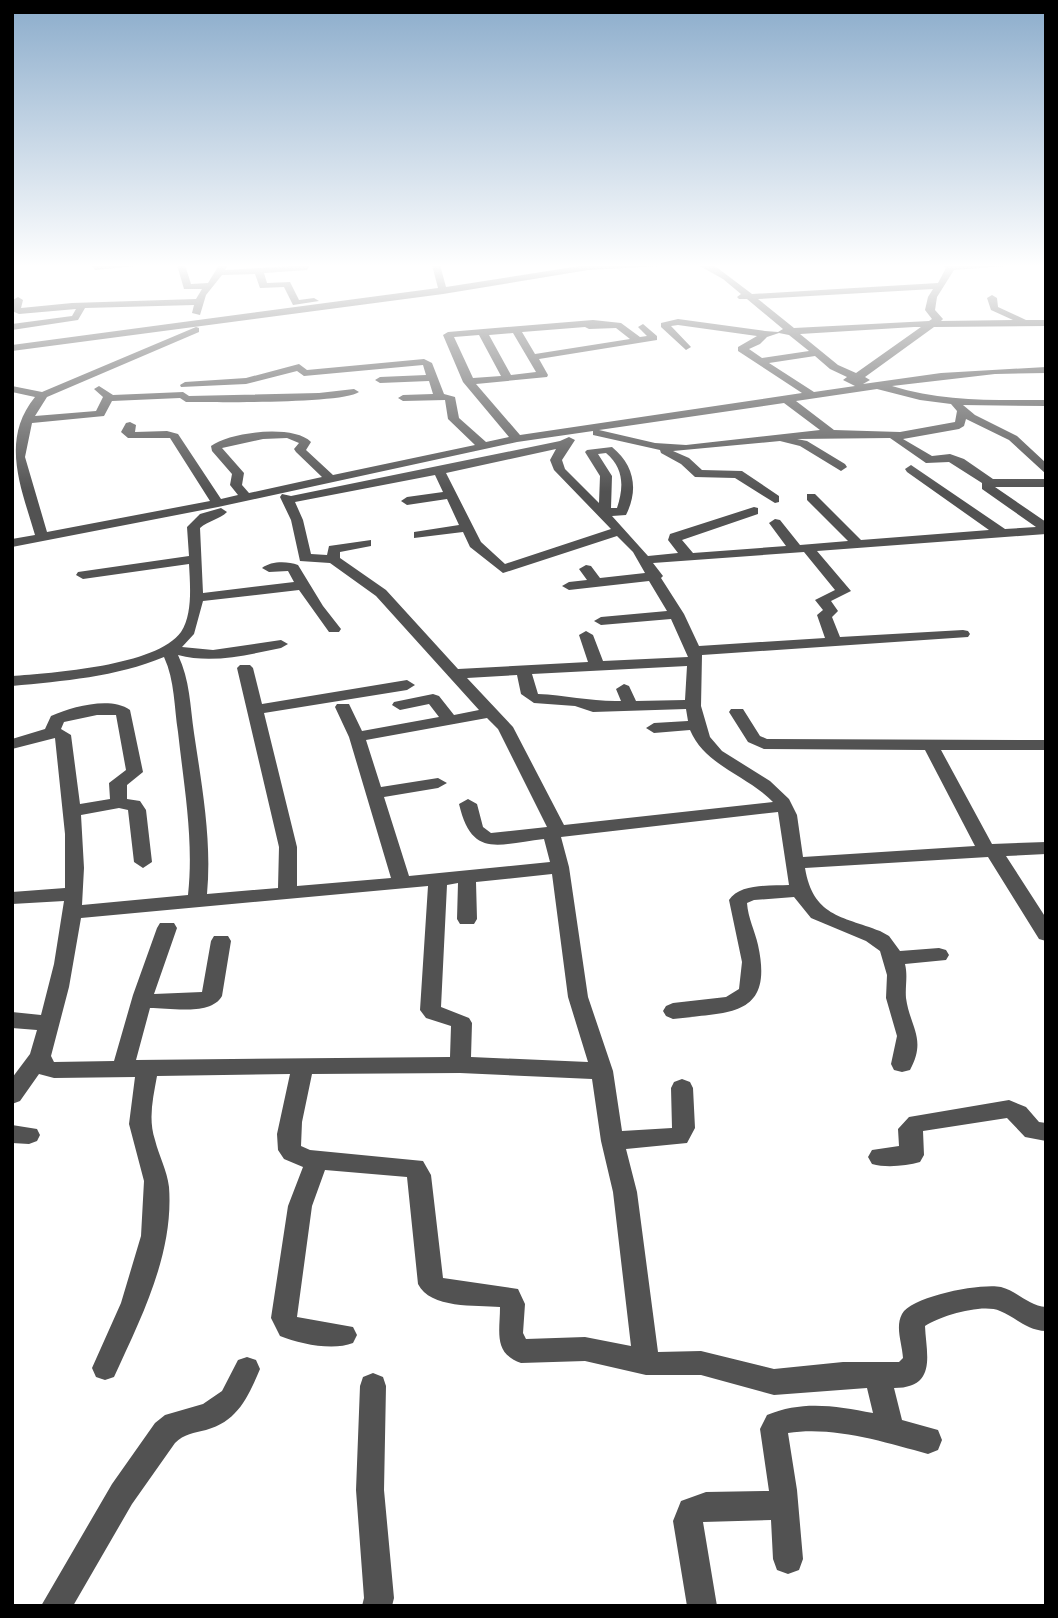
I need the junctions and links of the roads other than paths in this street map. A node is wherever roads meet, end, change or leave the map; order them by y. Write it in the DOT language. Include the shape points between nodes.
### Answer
graph roads {
  1 [pos="60,341"];
  2 [pos="172,341"];
  3 [pos="450,341"];
  4 [pos="498,341"];
  5 [pos="517,341"];
  6 [pos="593,341"];
  7 [pos="639,341"];
  8 [pos="680,341"];
  9 [pos="759,341"];
  10 [pos="796,341"];
  11 [pos="798,341"];
  12 [pos="909,341"];
  13 [pos="598,347"];
  14 [pos="686,347"];
  15 [pos="12,348"];
  16 [pos="515,351"];
  17 [pos="811,354"];
  18 [pos="760,361"];
  19 [pos="219,369"];
  20 [pos="1046,370"];
  21 [pos="506,375"];
  22 [pos="432,378"];
  23 [pos="467,379"];
  24 [pos="380,380"];
  25 [pos="856,380"];
  26 [pos="216,384"];
  27 [pos="185,385"];
  28 [pos="877,385"];
  29 [pos="99,388"];
  30 [pos="12,389"];
  31 [pos="354,391"];
  32 [pos="841,391"];
  33 [pos="43,394"];
  34 [pos="439,395"];
  35 [pos="813,396"];
  36 [pos="108,398"];
  37 [pos="403,398"];
  38 [pos="788,400"];
  39 [pos="951,401"];
  40 [pos="1046,403"];
  41 [pos="170,407"];
  42 [pos="103,410"];
  43 [pos="962,411"];
  44 [pos="28,420"];
  45 [pos="130,425"];
  46 [pos="612,425"];
  47 [pos="597,433"];
  48 [pos="831,433"];
  49 [pos="900,435"];
  50 [pos="769,438"];
  51 [pos="517,439"];
  52 [pos="568,441"];
  53 [pos="482,445"];
  54 [pos="650,445"];
  55 [pos="16,452"];
  56 [pos="841,467"];
  57 [pos="911,469"];
  58 [pos="1046,470"];
  59 [pos="439,471"];
  60 [pos="330,478"];
  61 [pos="598,481"];
  62 [pos="571,482"];
  63 [pos="989,482"];
  64 [pos="1046,483"];
  65 [pos="29,494"];
  66 [pos="451,495"];
  67 [pos="12,496"];
  68 [pos="246,497"];
  69 [pos="811,497"];
  70 [pos="287,498"];
  71 [pos="775,499"];
  72 [pos="407,500"];
  73 [pos="218,503"];
  74 [pos="754,511"];
  75 [pos="196,514"];
  76 [pos="604,514"];
  77 [pos="775,523"];
  78 [pos="467,528"];
  79 [pos="1046,529"];
  80 [pos="618,531"];
  81 [pos="1002,533"];
  82 [pos="419,535"];
  83 [pos="42,538"];
  84 [pos="12,543"];
  85 [pos="366,543"];
  86 [pos="859,545"];
  87 [pos="802,549"];
  88 [pos="640,552"];
  89 [pos="688,556"];
  90 [pos="195,559"];
  91 [pos="333,559"];
  92 [pos="270,568"];
  93 [pos="586,569"];
  94 [pos="83,575"];
  95 [pos="656,576"];
  96 [pos="597,583"];
  97 [pos="303,585"];
  98 [pos="569,586"];
  99 [pos="195,598"];
  100 [pos="677,614"];
  101 [pos="601,621"];
  102 [pos="334,629"];
  103 [pos="963,634"];
  104 [pos="586,635"];
  105 [pos="834,642"];
  106 [pos="281,644"];
  107 [pos="170,650"];
  108 [pos="695,657"];
  109 [pos="597,665"];
  110 [pos="245,668"];
  111 [pos="523,669"];
  112 [pos="453,674"];
  113 [pos="12,681"];
  114 [pos="407,685"];
  115 [pos="624,689"];
  116 [pos="694,704"];
  117 [pos="400,705"];
  118 [pos="630,706"];
  119 [pos="343,707"];
  120 [pos="255,710"];
  121 [pos="737,712"];
  122 [pos="490,713"];
  123 [pos="450,720"];
  124 [pos="697,725"];
  125 [pos="654,728"];
  126 [pos="52,732"];
  127 [pos="357,737"];
  128 [pos="12,744"];
  129 [pos="1046,745"];
  130 [pos="931,746"];
  131 [pos="438,783"];
  132 [pos="374,793"];
  133 [pos="119,803"];
  134 [pos="468,804"];
  135 [pos="785,806"];
  136 [pos="73,811"];
  137 [pos="554,832"];
  138 [pos="1046,848"];
  139 [pos="990,850"];
  140 [pos="143,862"];
  141 [pos="795,863"];
  142 [pos="560,867"];
  143 [pos="467,877"];
  144 [pos="439,880"];
  145 [pos="402,883"];
  146 [pos="802,890"];
  147 [pos="287,893"];
  148 [pos="12,898"];
  149 [pos="197,899"];
  150 [pos="72,903"];
  151 [pos="467,919"];
  152 [pos="167,928"];
  153 [pos="1046,934"];
  154 [pos="221,941"];
  155 [pos="939,955"];
  156 [pos="892,958"];
  157 [pos="142,1002"];
  158 [pos="673,1011"];
  159 [pos="12,1020"];
  160 [pos="50,1023"];
  161 [pos="40,1056"];
  162 [pos="902,1064"];
  163 [pos="460,1065"];
  164 [pos="303,1066"];
  165 [pos="122,1069"];
  166 [pos="148,1069"];
  167 [pos="602,1071"];
  168 [pos="682,1088"];
  169 [pos="12,1095"];
  170 [pos="1046,1132"];
  171 [pos="612,1141"];
  172 [pos="880,1157"];
  173 [pos="317,1159"];
  174 [pos="1046,1319"];
  175 [pos="344,1335"];
  176 [pos="646,1363"];
  177 [pos="105,1368"];
  178 [pos="247,1369"];
  179 [pos="877,1375"];
  180 [pos="373,1385"];
  181 [pos="891,1430"];
  182 [pos="928,1440"];
  183 [pos="784,1505"];
  184 [pos="788,1559"];
  185 [pos="56,1606"];
  186 [pos="377,1606"];
  187 [pos="702,1606"];
  1 -- 15 [label="street"];
  2 -- 33 [label="street"];
  3 -- 23 [label="street"];
  4 -- 16 [label="street"];
  5 -- 16 [label="street"];
  6 -- 13 [label="street"];
  7 -- 13 [label="street"];
  8 -- 14 [label="street"];
  9 -- 18 [label="street" via="742,348"];
  10 -- 17 [label="street"];
  11 -- 25 [label="street"];
  12 -- 25 [label="street"];
  13 -- 16 [label="street"];
  16 -- 21 [label="street"];
  16 -- 21 [label="street" via="543,375"];
  17 -- 18 [label="street"];
  17 -- 25 [label="street"];
  18 -- 35 [label="street"];
  19 -- 26 [label="street"];
  20 -- 28 [label="street" via="971,372"];
  21 -- 23 [label="street"];
  22 -- 24 [label="street"];
  22 -- 26 [label="street" via="427,363 417,362 304,373 299,367 246,382"];
  22 -- 34 [label="street"];
  23 -- 51 [label="street"];
  25 -- 28 [label="street"];
  25 -- 32 [label="street"];
  26 -- 27 [label="street"];
  27 -- 31 [label="street" via="186,399 318,397"];
  27 -- 36 [label="street"];
  28 -- 32 [label="street"];
  28 -- 39 [label="street" via="906,396"];
  29 -- 36 [label="street"];
  30 -- 33 [label="street"];
  32 -- 35 [label="street"];
  33 -- 44 [label="street"];
  34 -- 37 [label="street"];
  34 -- 53 [label="street" via="450,397 454,419"];
  35 -- 38 [label="street"];
  36 -- 42 [label="street"];
  38 -- 46 [label="street"];
  38 -- 48 [label="street"];
  39 -- 40 [label="street"];
  39 -- 43 [label="street"];
  41 -- 42 [label="street"];
  42 -- 44 [label="street" via="93,416"];
  43 -- 49 [label="street" via="958,426"];
  43 -- 58 [label="street" via="1013,438"];
  44 -- 55 [label="street"];
  45 -- 73 [label="street" via="127,432 132,436 174,436"];
  46 -- 47 [label="street"];
  46 -- 51 [label="street"];
  47 -- 52 [label="street"];
  47 -- 54 [label="street"];
  48 -- 49 [label="street"];
  48 -- 50 [label="street"];
  49 -- 63 [label="street" via="896,440 928,459 955,459"];
  50 -- 54 [label="street" via="686,448"];
  50 -- 56 [label="street" via="803,443"];
  51 -- 53 [label="street"];
  52 -- 59 [label="street"];
  52 -- 62 [label="street" via="556,460"];
  52 -- 70 [label="street" via="471,454"];
  53 -- 60 [label="street"];
  54 -- 71 [label="street" via="679,457 699,474 741,475"];
  55 -- 65 [label="street"];
  57 -- 81 [label="street"];
  59 -- 66 [label="street"];
  59 -- 70 [label="street"];
  60 -- 68 [label="street"];
  60 -- 68 [label="street" via="302,452 305,442 296,435 217,446 240,476 236,485"];
  61 -- 62 [label="street"];
  61 -- 76 [label="street"];
  61 -- 76 [label="street" via="592,451 610,451 629,477 622,512"];
  62 -- 76 [label="street"];
  63 -- 64 [label="street"];
  63 -- 79 [label="street" via="986,486"];
  65 -- 67 [label="street"];
  65 -- 83 [label="street"];
  66 -- 72 [label="street"];
  66 -- 78 [label="street"];
  68 -- 73 [label="street"];
  69 -- 86 [label="street"];
  70 -- 75 [label="street"];
  70 -- 91 [label="street" via="297,520 303,556"];
  73 -- 75 [label="street"];
  74 -- 89 [label="street" via="676,537"];
  75 -- 83 [label="street"];
  75 -- 90 [label="street"];
  76 -- 80 [label="street"];
  77 -- 87 [label="street"];
  78 -- 80 [label="street" via="479,549 507,569"];
  78 -- 82 [label="street"];
  79 -- 81 [label="street"];
  80 -- 88 [label="street"];
  81 -- 86 [label="street"];
  83 -- 84 [label="street"];
  85 -- 91 [label="street" via="334,550"];
  86 -- 87 [label="street"];
  87 -- 89 [label="street"];
  87 -- 105 [label="street" via="844,591 822,598 831,611 824,615"];
  88 -- 89 [label="street"];
  88 -- 95 [label="street"];
  90 -- 94 [label="street"];
  90 -- 99 [label="street"];
  91 -- 112 [label="street" via="381,593"];
  92 -- 97 [label="street" via="290,567"];
  93 -- 96 [label="street"];
  95 -- 96 [label="street"];
  95 -- 100 [label="street"];
  96 -- 98 [label="street"];
  97 -- 99 [label="street"];
  97 -- 102 [label="street"];
  99 -- 107 [label="street" via="191,626"];
  100 -- 101 [label="street"];
  100 -- 108 [label="street"];
  103 -- 105 [label="street"];
  104 -- 109 [label="street"];
  105 -- 108 [label="street"];
  106 -- 107 [label="street" via="212,655"];
  107 -- 113 [label="street" via="99,669"];
  107 -- 149 [label="street" via="181,680 202,855"];
  108 -- 109 [label="street"];
  108 -- 116 [label="street"];
  109 -- 111 [label="street"];
  110 -- 120 [label="street"];
  111 -- 112 [label="street"];
  111 -- 118 [label="street" via="534,698 578,701 593,707"];
  112 -- 122 [label="street"];
  114 -- 120 [label="street"];
  115 -- 118 [label="street"];
  116 -- 118 [label="street"];
  116 -- 124 [label="street"];
  117 -- 123 [label="street" via="433,699"];
  119 -- 127 [label="street"];
  120 -- 147 [label="street" via="288,847"];
  121 -- 130 [label="street" via="754,740 764,744"];
  122 -- 123 [label="street"];
  122 -- 137 [label="street" via="510,736"];
  123 -- 127 [label="street"];
  124 -- 125 [label="street"];
  124 -- 135 [label="street" via="705,744 762,783"];
  126 -- 128 [label="street"];
  126 -- 133 [label="street" via="57,719 68,715 108,709 124,713 135,772 118,783"];
  126 -- 136 [label="street" via="63,735"];
  127 -- 132 [label="street"];
  129 -- 130 [label="street"];
  130 -- 139 [label="street"];
  131 -- 132 [label="street"];
  132 -- 145 [label="street"];
  133 -- 136 [label="street"];
  133 -- 140 [label="street" via="130,803 137,810"];
  134 -- 137 [label="street" via="477,832 485,839"];
  135 -- 137 [label="street"];
  135 -- 141 [label="street"];
  136 -- 150 [label="street"];
  137 -- 142 [label="street"];
  138 -- 139 [label="street"];
  139 -- 141 [label="street"];
  139 -- 153 [label="street"];
  141 -- 146 [label="street"];
  142 -- 143 [label="street"];
  142 -- 167 [label="street" via="578,997"];
  143 -- 144 [label="street"];
  143 -- 151 [label="street"];
  144 -- 145 [label="street"];
  144 -- 163 [label="street" via="430,1010 462,1023"];
  145 -- 147 [label="street"];
  146 -- 156 [label="street" via="816,912 838,925 876,937"];
  146 -- 158 [label="street" via="750,894 738,901 753,971 752,989 746,998"];
  147 -- 149 [label="street"];
  148 -- 150 [label="street"];
  149 -- 150 [label="street"];
  150 -- 160 [label="street"];
  152 -- 157 [label="street"];
  154 -- 157 [label="street" via="212,996 200,1001"];
  155 -- 156 [label="street"];
  156 -- 162 [label="street" via="899,981 896,998 909,1036"];
  157 -- 165 [label="street"];
  159 -- 160 [label="street"];
  160 -- 161 [label="street"];
  161 -- 165 [label="street" via="45,1067 54,1070"];
  161 -- 169 [label="street"];
  163 -- 164 [label="street"];
  163 -- 167 [label="street"];
  164 -- 166 [label="street"];
  164 -- 173 [label="street" via="289,1146 295,1156"];
  165 -- 166 [label="street"];
  166 -- 177 [label="street" via="140,1121 155,1175 156,1222 142,1282"];
  167 -- 171 [label="street"];
  168 -- 171 [label="street" via="684,1128 679,1137"];
  170 -- 172 [label="street" via="1033,1131 1009,1109 917,1123 909,1129 912,1155"];
  171 -- 176 [label="street" via="625,1192"];
  173 -- 175 [label="street" via="299,1214 284,1318 289,1328"];
  173 -- 176 [label="street" via="415,1168 431,1284 441,1290 509,1297 513,1304 509,1334 516,1348 528,1353 585,1349"];
  174 -- 179 [label="street" via="1034,1318 992,1297 934,1308 922,1312 911,1324 916,1365 902,1375"];
  176 -- 179 [label="street" via="701,1363 774,1382"];
  178 -- 185 [label="street" via="232,1400 209,1416 175,1424 165,1433 122,1493"];
  179 -- 181 [label="street"];
  180 -- 186 [label="street" via="370,1490"];
  181 -- 182 [label="street"];
  181 -- 183 [label="street" via="823,1419 777,1424"];
  183 -- 184 [label="street"];
  183 -- 187 [label="street" via="706,1506 691,1511 688,1521"];
}
